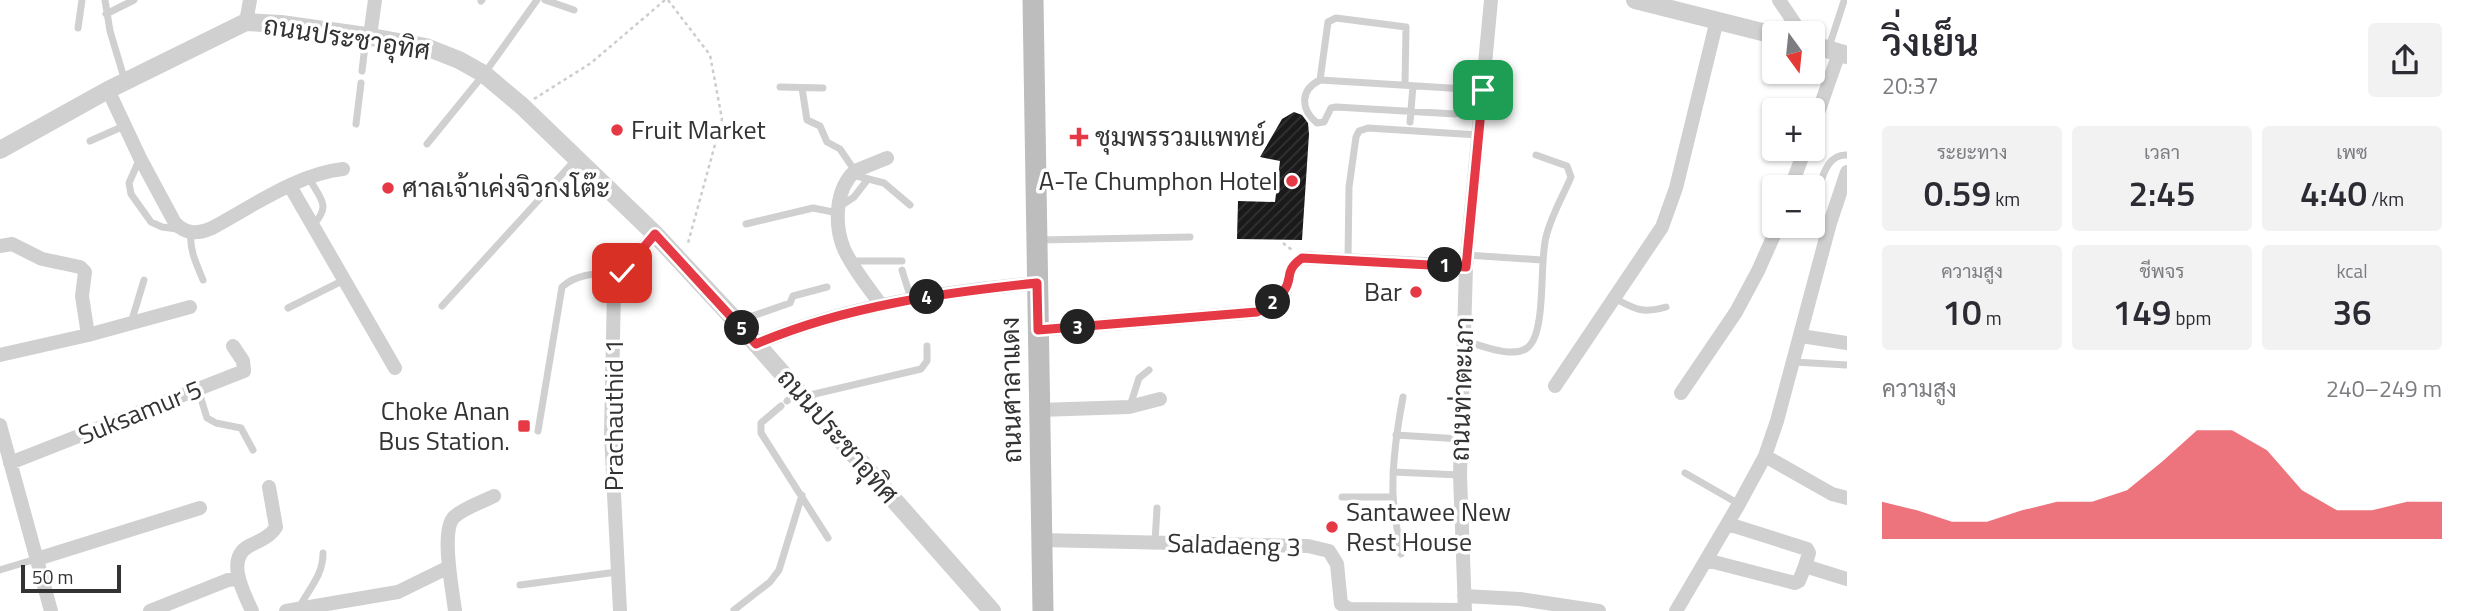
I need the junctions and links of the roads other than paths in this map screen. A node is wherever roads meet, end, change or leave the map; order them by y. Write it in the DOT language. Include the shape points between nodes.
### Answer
graph roads {
  1 [pos="82,0"];
  2 [pos="105,0"];
  3 [pos="135,0"];
  4 [pos="250,0"];
  5 [pos="376,0"];
  6 [pos="537,0"];
  7 [pos="545,0"];
  8 [pos="1032,0"];
  9 [pos="1491,0"];
  10 [pos="1635,0"];
  11 [pos="1779,0"];
  12 [pos="1844,1"];
  13 [pos="574,10"];
  14 [pos="106,14"];
  15 [pos="1717,20"];
  16 [pos="1793,21"];
  17 [pos="246,22"];
  18 [pos="78,28"];
  19 [pos="1762,32"];
  20 [pos="368,36"];
  21 [pos="1832,51"];
  22 [pos="362,71"];
  23 [pos="484,74"];
  24 [pos="1320,80"];
  25 [pos="125,81"];
  26 [pos="361,83"];
  27 [pos="1409,85"];
  28 [pos="780,87"];
  29 [pos="802,88"];
  30 [pos="823,88"];
  31 [pos="108,90"];
  32 [pos="1483,90"];
  33 [pos="1820,98"];
  34 [pos="1411,111"];
  35 [pos="1455,114"];
  36 [pos="1410,122"];
  37 [pos="356,124"];
  38 [pos="125,126"];
  39 [pos="1478,135"];
  40 [pos="90,141"];
  41 [pos="427,144"];
  42 [pos="0,150"];
  43 [pos="1536,155"];
  44 [pos="1847,155"];
  45 [pos="140,158"];
  46 [pos="577,158"];
  47 [pos="887,158"];
  48 [pos="343,169"];
  49 [pos="1847,172"];
  50 [pos="853,173"];
  51 [pos="1824,175"];
  52 [pos="309,178"];
  53 [pos="868,179"];
  54 [pos="290,186"];
  55 [pos="910,205"];
  56 [pos="838,210"];
  57 [pos="746,224"];
  58 [pos="313,225"];
  59 [pos="187,231"];
  60 [pos="655,234"];
  61 [pos="1190,237"];
  62 [pos="1772,238"];
  63 [pos="1037,240"];
  64 [pos="0,246"];
  65 [pos="1302,258"];
  66 [pos="1348,260"];
  67 [pos="1542,260"];
  68 [pos="851,261"];
  69 [pos="902,261"];
  70 [pos="1466,261"];
  71 [pos="902,271"];
  72 [pos="622,273"];
  73 [pos="144,280"];
  74 [pos="203,280"];
  75 [pos="344,280"];
  76 [pos="1037,283"];
  77 [pos="827,287"];
  78 [pos="1285,290"];
  79 [pos="1614,298"];
  80 [pos="911,300"];
  81 [pos="881,305"];
  82 [pos="442,306"];
  83 [pos="190,307"];
  84 [pos="288,307"];
  85 [pos="1665,307"];
  86 [pos="736,321"];
  87 [pos="130,324"];
  88 [pos="1038,330"];
  89 [pos="88,335"];
  90 [pos="1801,336"];
  91 [pos="1463,340"];
  92 [pos="1847,343"];
  93 [pos="756,344"];
  94 [pos="233,346"];
  95 [pos="927,346"];
  96 [pos="0,355"];
  97 [pos="1794,362"];
  98 [pos="1847,365"];
  99 [pos="395,368"];
  100 [pos="1149,370"];
  101 [pos="1555,386"];
  102 [pos="198,389"];
  103 [pos="1681,393"];
  104 [pos="1402,397"];
  105 [pos="792,399"];
  106 [pos="1160,399"];
  107 [pos="1129,407"];
  108 [pos="1040,410"];
  109 [pos="0,425"];
  110 [pos="538,431"];
  111 [pos="1396,435"];
  112 [pos="1461,439"];
  113 [pos="254,450"];
  114 [pos="1765,456"];
  115 [pos="10,463"];
  116 [pos="1393,472"];
  117 [pos="1685,473"];
  118 [pos="1460,475"];
  119 [pos="269,487"];
  120 [pos="802,495"];
  121 [pos="494,496"];
  122 [pos="1342,497"];
  123 [pos="1394,497"];
  124 [pos="1847,498"];
  125 [pos="1740,504"];
  126 [pos="200,508"];
  127 [pos="1157,508"];
  128 [pos="1728,524"];
  129 [pos="828,538"];
  130 [pos="1042,540"];
  131 [pos="1155,543"];
  132 [pos="323,553"];
  133 [pos="1401,554"];
  134 [pos="37,559"];
  135 [pos="1706,560"];
  136 [pos="1805,566"];
  137 [pos="449,567"];
  138 [pos="0,570"];
  139 [pos="618,572"];
  140 [pos="237,579"];
  141 [pos="1847,579"];
  142 [pos="520,585"];
  143 [pos="366,604"];
  144 [pos="1465,606"];
  145 [pos="292,610"];
  146 [pos="733,610"];
  147 [pos="51,611"];
  148 [pos="150,611"];
  149 [pos="252,611"];
  150 [pos="455,611"];
  151 [pos="620,611"];
  152 [pos="992,611"];
  153 [pos="1043,611"];
  154 [pos="1599,611"];
  155 [pos="1676,611"];
  1 -- 18 [label="lane"];
  2 -- 14 [label="lane"];
  3 -- 14 [label="lane"];
  4 -- 17 [label="street"];
  5 -- 20 [label="street"];
  6 -- 23 [label="lane"];
  7 -- 13 [label="lane"];
  8 -- 63 [label="main road, ถนนศาลาแดง"];
  9 -- 32 [label="street, ถนนท่าตะเภา"];
  10 -- 15 [label="street"];
  11 -- 16 [label="street"];
  12 -- 21 [label="lane"];
  14 -- 25 [label="lane"];
  15 -- 19 [label="street"];
  15 -- 79 [label="street" via="1676,188 1662,227"];
  17 -- 20 [label="street, ถนนประชาอุทิศ"];
  17 -- 25 [label="street, ถนนประชาอุทิศ"];
  20 -- 22 [label="lane"];
  20 -- 23 [label="street, ถนนประชาอุทิศ" via="426,47"];
  21 -- 33 [label="street"];
  23 -- 41 [label="lane"];
  23 -- 46 [label="street, ถนนประชาอุทิศ"];
  24 -- 27 [label="lane"];
  24 -- 27 [label="lane" via="1328,22 1336,18 1406,27"];
  24 -- 34 [label="lane" via="1310,85 1305,95 1305,106 1317,123 1324,122 1336,107"];
  25 -- 31 [label="street, ถนนประชาอุทิศ"];
  26 -- 37 [label="lane"];
  27 -- 32 [label="lane"];
  27 -- 34 [label="lane"];
  28 -- 29 [label="lane"];
  29 -- 30 [label="lane"];
  29 -- 50 [label="lane" via="807,120 820,126 827,142 840,149"];
  31 -- 38 [label="street"];
  31 -- 42 [label="street, ถนนประชาอุทิศ"];
  32 -- 39 [label="street, ถนนท่าตะเภา"];
  34 -- 35 [label="lane"];
  34 -- 36 [label="lane"];
  38 -- 40 [label="lane"];
  38 -- 45 [label="street"];
  39 -- 66 [label="lane" via="1359,131 1349,187"];
  39 -- 70 [label="street, ถนนท่าตะเภา"];
  43 -- 67 [label="lane" via="1567,166 1572,177 1548,228"];
  44 -- 51 [label="lane" via="1835,156"];
  45 -- 59 [label="street" via="175,223"];
  45 -- 59 [label="lane" via="129,183 131,194 151,222"];
  46 -- 60 [label="street, ถนนประชาอุทิศ"];
  46 -- 82 [label="lane"];
  47 -- 50 [label="street"];
  48 -- 52 [label="street"];
  49 -- 90 [label="street"];
  50 -- 53 [label="lane"];
  50 -- 56 [label="street" via="842,188"];
  52 -- 54 [label="street"];
  52 -- 58 [label="lane" via="325,207"];
  53 -- 55 [label="lane" via="884,183"];
  53 -- 56 [label="lane"];
  54 -- 58 [label="street"];
  54 -- 59 [label="street" via="201,233"];
  56 -- 57 [label="lane" via="813,208"];
  56 -- 68 [label="street" via="844,248"];
  58 -- 75 [label="street"];
  59 -- 74 [label="lane"];
  60 -- 72 [label="street, Prachauthid 1"];
  60 -- 86 [label="street, ถนนประชาอุทิศ"];
  61 -- 63 [label="lane"];
  62 -- 103 [label="street" via="1736,312"];
  63 -- 76 [label="main road, ถนนศาลาแดง"];
  64 -- 89 [label="street" via="12,244 85,272 82,296"];
  65 -- 66 [label="street"];
  66 -- 70 [label="street"];
  67 -- 70 [label="lane"];
  67 -- 91 [label="lane" via="1534,342 1512,353"];
  68 -- 69 [label="lane"];
  68 -- 81 [label="street"];
  70 -- 91 [label="street, ถนนท่าตะเภา"];
  71 -- 80 [label="lane"];
  72 -- 110 [label="lane" via="584,275 562,287"];
  72 -- 139 [label="street, Prachauthid 1" via="614,290 611,435"];
  73 -- 87 [label="lane"];
  75 -- 84 [label="lane"];
  75 -- 99 [label="street"];
  76 -- 80 [label="street"];
  76 -- 88 [label="main road, ถนนศาลาแดง"];
  77 -- 86 [label="lane"];
  78 -- 88 [label="street" via="1257,312"];
  79 -- 85 [label="lane" via="1639,311"];
  79 -- 101 [label="street"];
  80 -- 81 [label="street"];
  81 -- 93 [label="street" via="795,327"];
  83 -- 87 [label="street"];
  86 -- 93 [label="street, ถนนประชาอุทิศ"];
  87 -- 89 [label="street"];
  88 -- 108 [label="main road, ถนนศาลาแดง"];
  89 -- 96 [label="street"];
  90 -- 92 [label="street"];
  90 -- 97 [label="street"];
  91 -- 112 [label="street, ถนนท่าตะเภา"];
  93 -- 105 [label="street, ถนนประชาอุทิศ"];
  94 -- 102 [label="street, Suksamur 5" via="243,360 244,371"];
  95 -- 105 [label="lane" via="922,369"];
  97 -- 98 [label="lane"];
  97 -- 114 [label="street"];
  100 -- 107 [label="lane" via="1139,378"];
  102 -- 113 [label="lane" via="208,418 241,428"];
  102 -- 115 [label="street, Suksamur 5"];
  104 -- 111 [label="lane"];
  105 -- 120 [label="lane" via="760,428"];
  105 -- 152 [label="street, ถนนประชาอุทิศ"];
  106 -- 107 [label="street"];
  107 -- 108 [label="street"];
  108 -- 130 [label="main road, ถนนศาลาแดง"];
  109 -- 115 [label="street"];
  111 -- 112 [label="lane"];
  111 -- 116 [label="lane"];
  112 -- 118 [label="street, ถนนท่าตะเภา"];
  114 -- 124 [label="street"];
  114 -- 125 [label="street"];
  115 -- 134 [label="street"];
  116 -- 118 [label="lane"];
  116 -- 123 [label="lane"];
  117 -- 125 [label="lane"];
  118 -- 144 [label="street, ถนนท่าตะเภา"];
  119 -- 140 [label="street" via="276,527 242,550"];
  120 -- 129 [label="lane"];
  120 -- 146 [label="lane" via="779,570"];
  121 -- 137 [label="street" via="454,517 449,527"];
  122 -- 123 [label="lane"];
  123 -- 133 [label="lane"];
  125 -- 128 [label="street"];
  126 -- 134 [label="street"];
  127 -- 131 [label="lane"];
  128 -- 135 [label="street"];
  128 -- 136 [label="street" via="1807,549"];
  130 -- 131 [label="street, Saladaeng 3"];
  130 -- 153 [label="main road, ถนนศาลาแดง"];
  131 -- 144 [label="street, Saladaeng 3" via="1308,546 1329,551 1337,564 1341,604 1349,609"];
  132 -- 145 [label="lane" via="318,579"];
  134 -- 138 [label="lane"];
  134 -- 147 [label="street"];
  135 -- 136 [label="street" via="1795,583"];
  135 -- 155 [label="street"];
  136 -- 141 [label="street"];
  137 -- 143 [label="street"];
  137 -- 150 [label="street"];
  139 -- 142 [label="lane"];
  139 -- 151 [label="street, Prachauthid 1"];
  140 -- 148 [label="street"];
  140 -- 149 [label="street"];
  143 -- 145 [label="street"];
  144 -- 154 [label="street" via="1520,599"];
}
